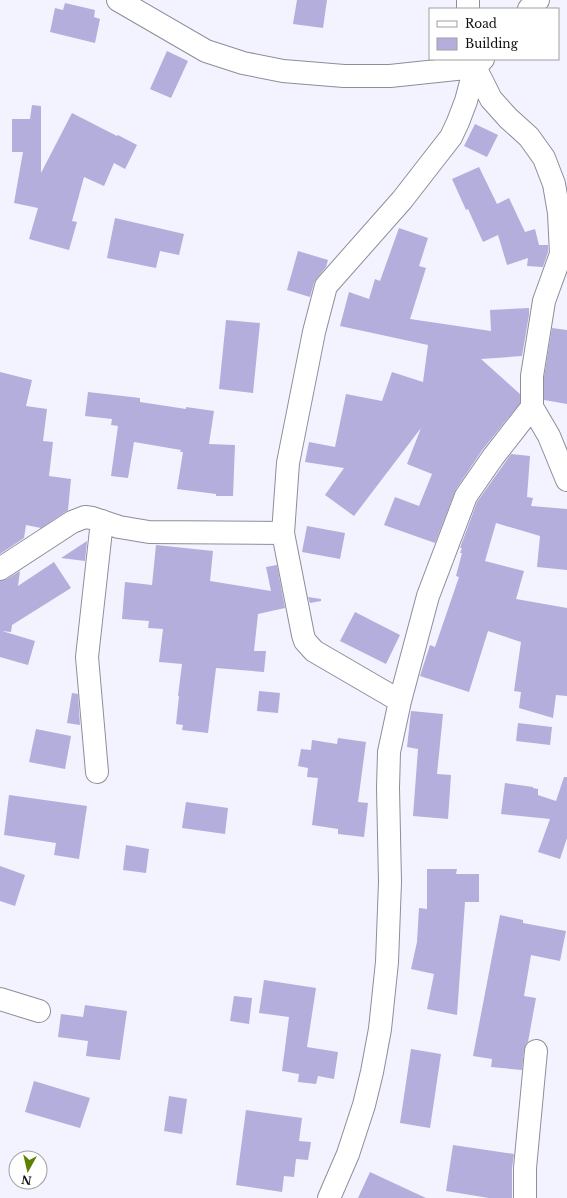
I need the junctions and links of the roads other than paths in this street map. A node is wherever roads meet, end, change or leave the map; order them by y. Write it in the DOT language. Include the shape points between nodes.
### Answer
graph roads {
  1 [pos="118,0"];
  2 [pos="538,0"];
  3 [pos="530,8"];
  4 [pos="477,62"];
  5 [pos="564,255"];
  6 [pos="532,406"];
  7 [pos="567,480"];
  8 [pos="102,521"];
  9 [pos="283,533"];
  10 [pos="0,569"];
  11 [pos="400,701"];
  12 [pos="97,772"];
  13 [pos="0,998"];
  14 [pos="39,1011"];
  15 [pos="536,1051"];
  16 [pos="329,1198"];
  17 [pos="525,1198"];
  1 -- 4 [label="street" via="206,51 243,64 283,72 390,76"];
  2 -- 3 [label="street"];
  4 -- 5 [label="street" via="491,100 529,137 544,158 554,184"];
  4 -- 9 [label="street" via="466,102 451,137 402,200 326,286 314,332 288,463"];
  5 -- 6 [label="street" via="544,301 532,376"];
  6 -- 7 [label="street" via="549,436"];
  6 -- 11 [label="street" via="466,496 428,596"];
  8 -- 9 [label="street" via="149,532"];
  8 -- 10 [label="street" via="85,517 72,522"];
  8 -- 12 [label="street" via="87,657"];
  9 -- 11 [label="street" via="305,642 314,651"];
  11 -- 16 [label="street" via="389,752 390,882 387,962 380,1029 364,1105 348,1154"];
  13 -- 14 [label="street"];
  15 -- 17 [label="street" via="525,1168"];
}
